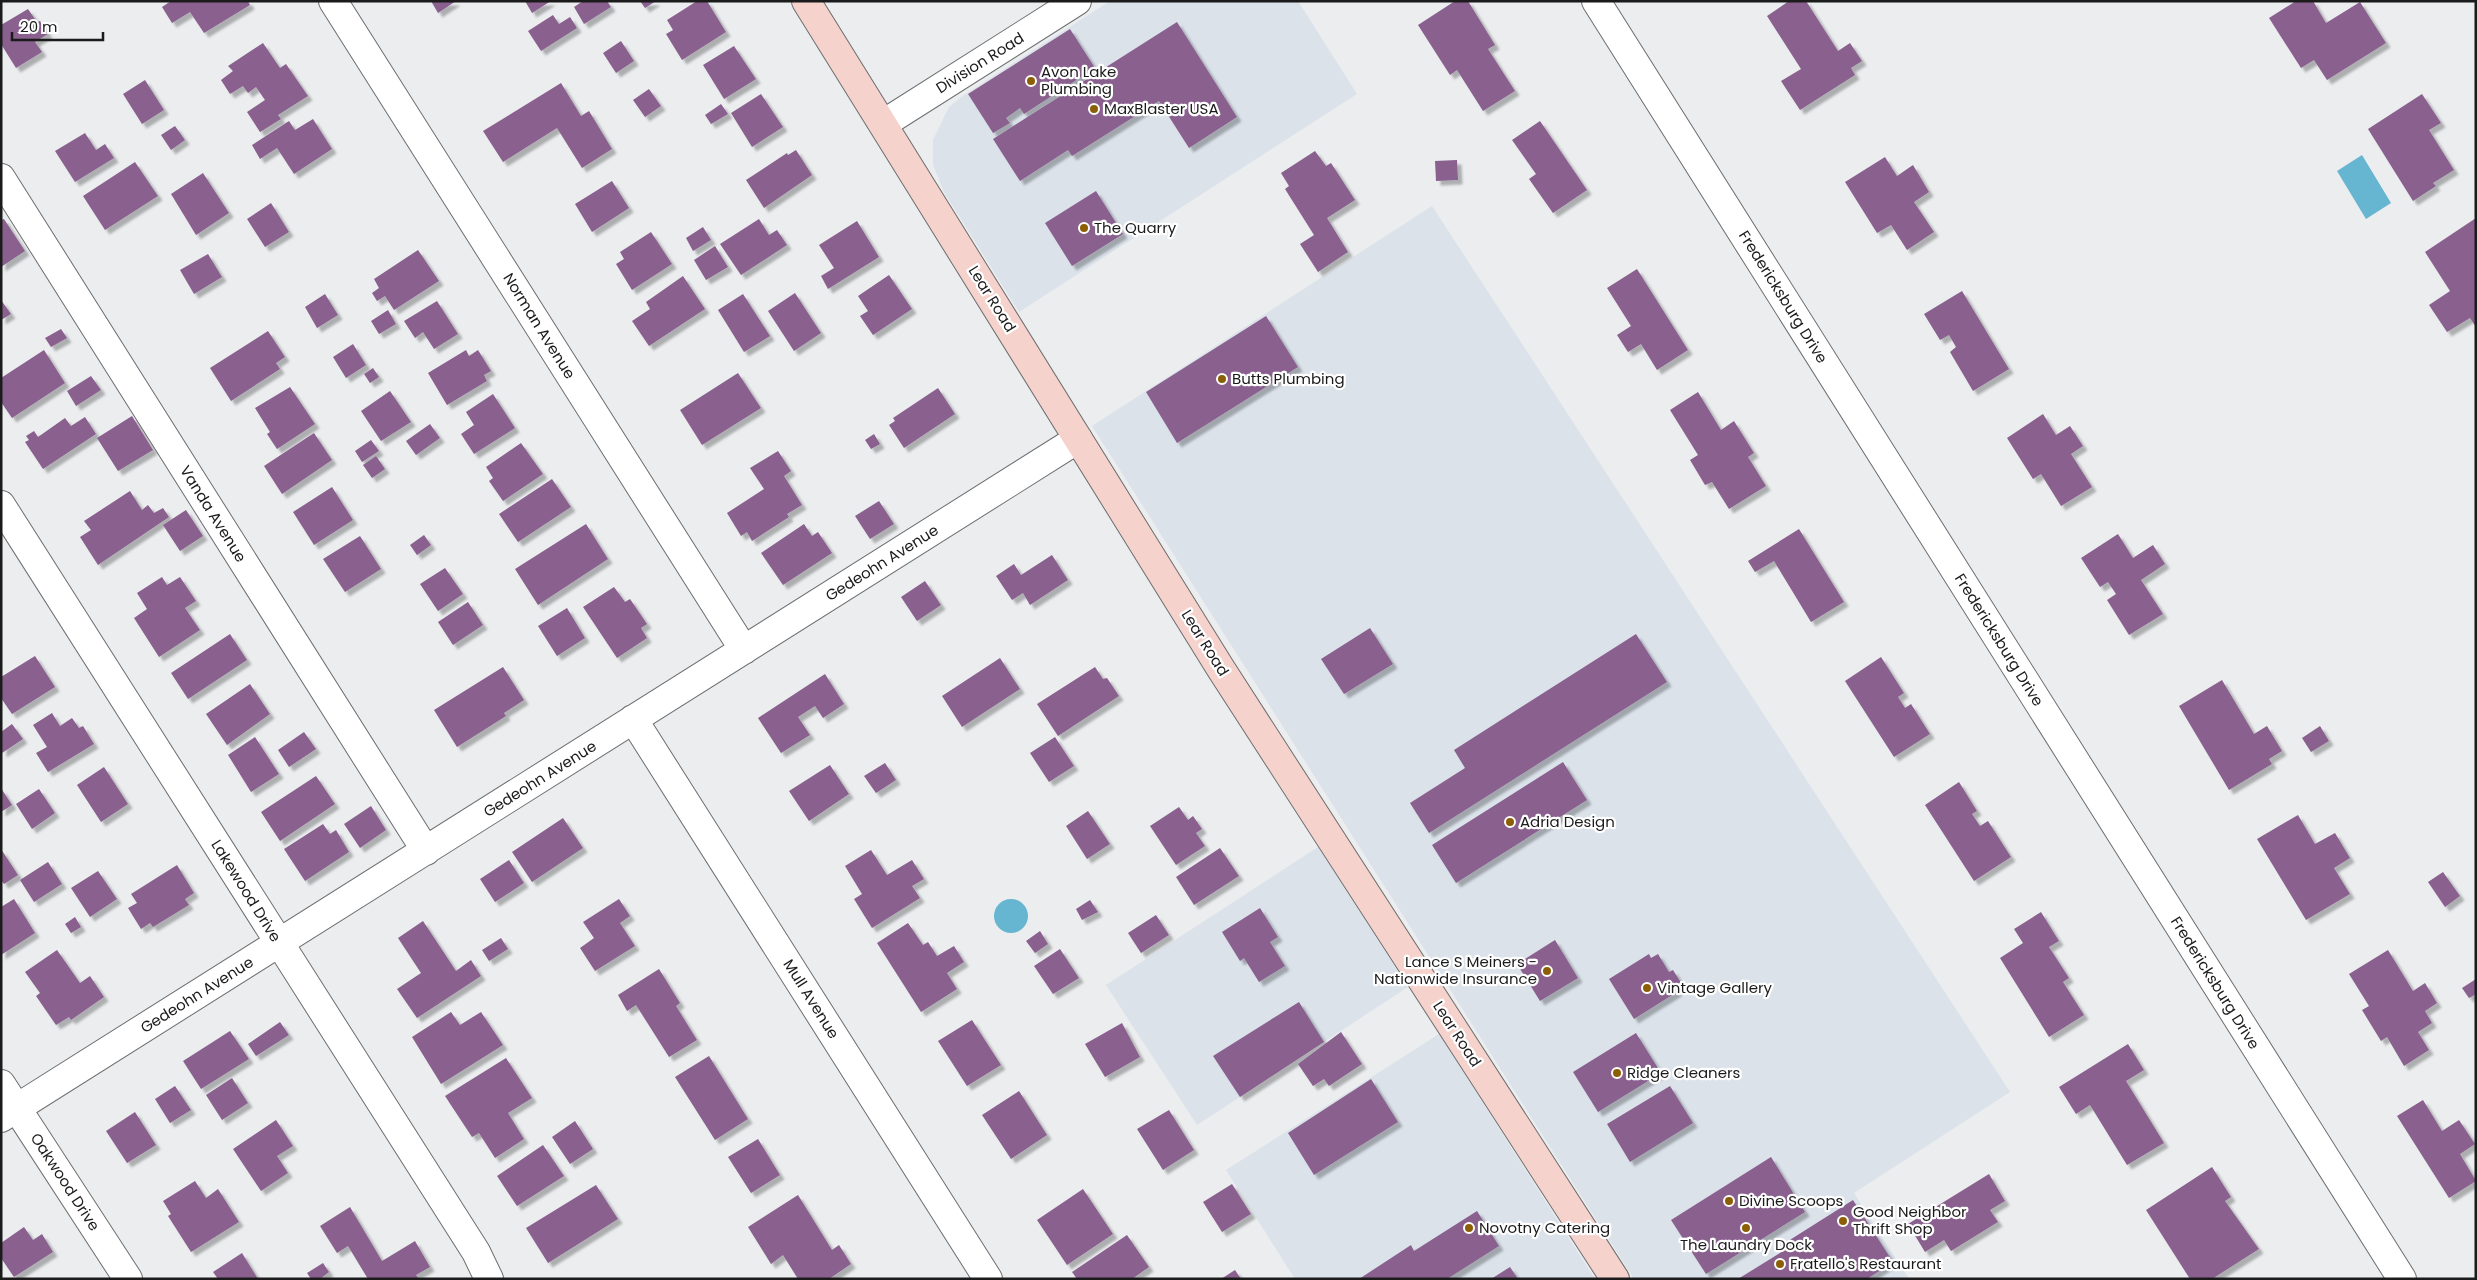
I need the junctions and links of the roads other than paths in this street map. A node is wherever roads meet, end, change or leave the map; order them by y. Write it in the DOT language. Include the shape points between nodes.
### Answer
graph roads {
  1 [pos="334,1"];
  2 [pos="806,1"];
  3 [pos="1077,1"];
  4 [pos="1596,1"];
  5 [pos="883,124"];
  6 [pos="1,178"];
  7 [pos="1078,439"];
  8 [pos="1,505"];
  9 [pos="744,650"];
  10 [pos="633,719"];
  11 [pos="426,851"];
  12 [pos="279,943"];
  13 [pos="1,1084"];
  14 [pos="9,1113"];
  15 [pos="128,1279"];
  16 [pos="489,1279"];
  17 [pos="988,1279"];
  18 [pos="1615,1279"];
  19 [pos="2402,1279"];
  1 -- 9 [label="street, Norman Avenue"];
  2 -- 5 [label="street, Lear Road"];
  3 -- 5 [label="street, Division Road"];
  4 -- 19 [label="street, Fredericksburg Drive"];
  5 -- 7 [label="street, Lear Road"];
  6 -- 11 [label="street, Vanda Avenue"];
  7 -- 9 [label="street, Gedeohn Avenue"];
  7 -- 18 [label="street, Lear Road" via="1221,669"];
  8 -- 12 [label="street, Lakewood Drive"];
  9 -- 10 [label="street, Gedeohn Avenue"];
  10 -- 11 [label="street, Gedeohn Avenue"];
  10 -- 17 [label="street, Mull Avenue"];
  11 -- 12 [label="street, Gedeohn Avenue"];
  12 -- 14 [label="street, Gedeohn Avenue"];
  12 -- 16 [label="street, Lakewood Drive" via="476,1252"];
  13 -- 14 [label="street, Oakwood Drive"];
  14 -- 15 [label="street, Oakwood Drive"];
}
